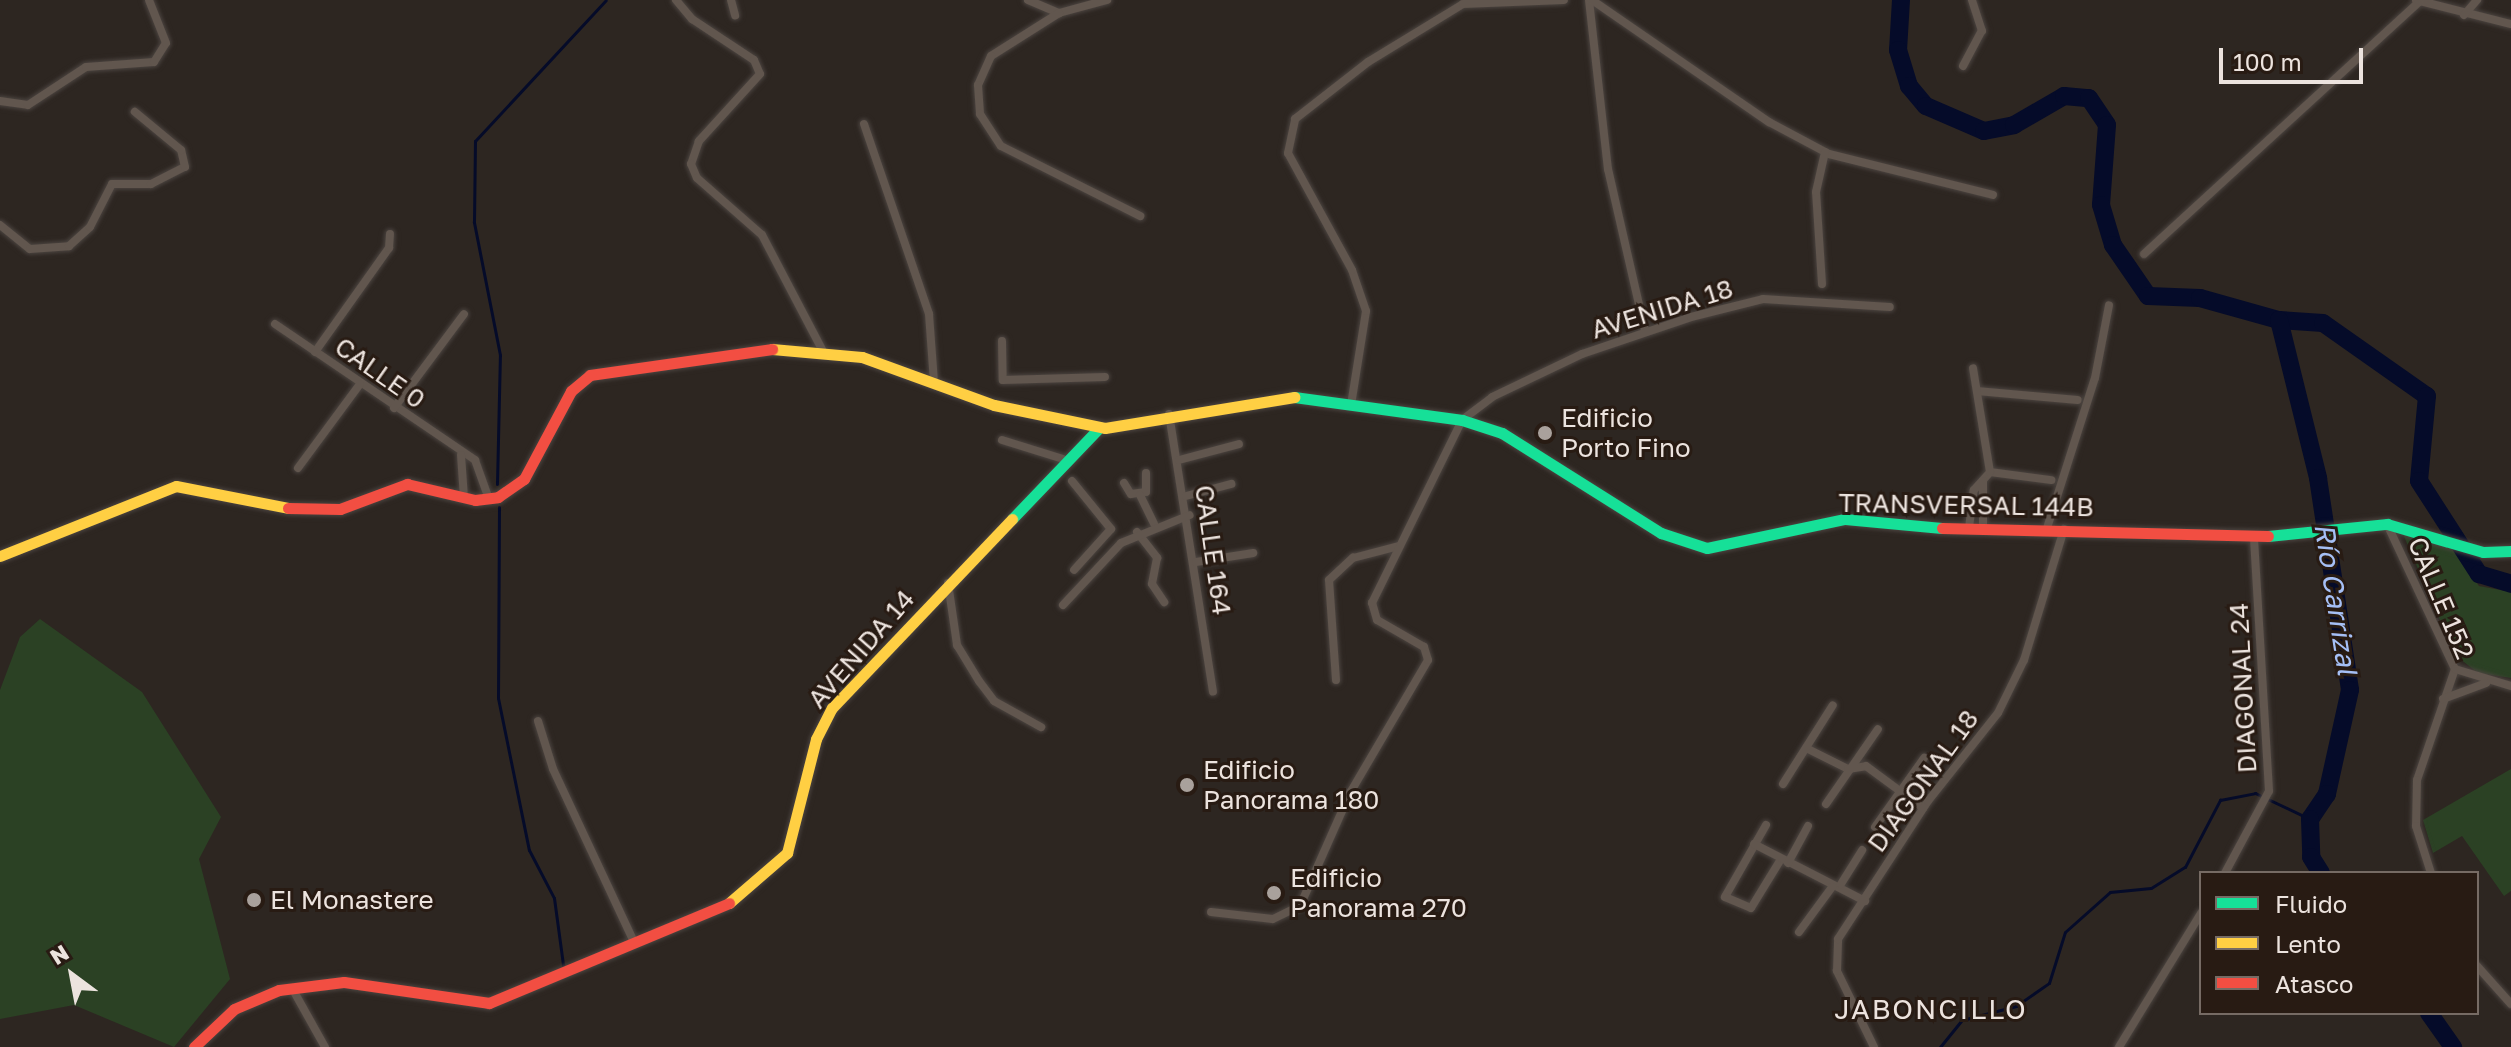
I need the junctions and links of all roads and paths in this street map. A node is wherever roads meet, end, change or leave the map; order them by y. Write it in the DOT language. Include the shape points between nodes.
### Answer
graph roads {
  1 [pos="149,0"];
  2 [pos="676,0"];
  3 [pos="731,0"];
  4 [pos="1028,0"];
  5 [pos="1107,0"];
  6 [pos="1564,0"];
  7 [pos="1590,0"];
  8 [pos="1972,0"];
  9 [pos="2477,0"];
  10 [pos="2418,1"];
  11 [pos="1059,13"];
  12 [pos="735,15"];
  13 [pos="2464,15"];
  14 [pos="2511,24"];
  15 [pos="1963,66"];
  16 [pos="0,101"];
  17 [pos="135,112"];
  18 [pos="864,124"];
  19 [pos="1825,152"];
  20 [pos="1993,195"];
  21 [pos="1140,216"];
  22 [pos="0,225"];
  23 [pos="390,234"];
  24 [pos="2144,254"];
  25 [pos="1822,284"];
  26 [pos="2109,305"];
  27 [pos="1890,307"];
  28 [pos="464,314"];
  29 [pos="275,324"];
  30 [pos="1645,330"];
  31 [pos="1002,341"];
  32 [pos="823,351"];
  33 [pos="315,352"];
  34 [pos="1973,368"];
  35 [pos="1105,377"];
  36 [pos="934,382"];
  37 [pos="360,384"];
  38 [pos="1977,391"];
  39 [pos="2078,400"];
  40 [pos="1351,405"];
  41 [pos="394,408"];
  42 [pos="1169,414"];
  43 [pos="1462,420"];
  44 [pos="1100,427"];
  45 [pos="1002,440"];
  46 [pos="1239,444"];
  47 [pos="461,455"];
  48 [pos="1063,459"];
  49 [pos="1179,460"];
  50 [pos="298,468"];
  51 [pos="1990,472"];
  52 [pos="1146,473"];
  53 [pos="2051,480"];
  54 [pos="1072,481"];
  55 [pos="1983,481"];
  56 [pos="1124,483"];
  57 [pos="1231,484"];
  58 [pos="1140,495"];
  59 [pos="1186,496"];
  60 [pos="464,498"];
  61 [pos="489,499"];
  62 [pos="1190,515"];
  63 [pos="1154,524"];
  64 [pos="2387,524"];
  65 [pos="1969,528"];
  66 [pos="1983,528"];
  67 [pos="2047,528"];
  68 [pos="2065,529"];
  69 [pos="1137,532"];
  70 [pos="2254,537"];
  71 [pos="1399,546"];
  72 [pos="2511,551"];
  73 [pos="1253,553"];
  74 [pos="0,556"];
  75 [pos="1196,562"];
  76 [pos="1090,574"];
  77 [pos="947,582"];
  78 [pos="1164,602"];
  79 [pos="1063,605"];
  80 [pos="2455,669"];
  81 [pos="1336,680"];
  82 [pos="2486,683"];
  83 [pos="2511,686"];
  84 [pos="1213,692"];
  85 [pos="2443,699"];
  86 [pos="1833,705"];
  87 [pos="538,721"];
  88 [pos="1041,727"];
  89 [pos="1878,729"];
  90 [pos="1806,748"];
  91 [pos="1924,758"];
  92 [pos="1848,769"];
  93 [pos="1783,784"];
  94 [pos="1899,793"];
  95 [pos="1826,804"];
  96 [pos="1923,808"];
  97 [pos="1766,825"];
  98 [pos="1808,826"];
  99 [pos="1875,827"];
  100 [pos="1754,844"];
  101 [pos="1862,850"];
  102 [pos="1784,861"];
  103 [pos="2226,871"];
  104 [pos="2430,871"];
  105 [pos="1837,886"];
  106 [pos="1865,901"];
  107 [pos="1211,912"];
  108 [pos="2199,916"];
  109 [pos="1799,932"];
  110 [pos="634,942"];
  111 [pos="2479,968"];
  112 [pos="292,988"];
  113 [pos="2511,1004"];
  114 [pos="194,1047"];
  115 [pos="325,1047"];
  116 [pos="1874,1047"];
  117 [pos="2119,1047"];
  1 -- 16 [label="street" via="166,43 154,62 86,67 28,105"];
  2 -- 32 [label="street" via="754,60 760,74 699,141 691,164 697,178 762,235"];
  3 -- 12 [label="street"];
  4 -- 11 [label="street"];
  5 -- 11 [label="street"];
  6 -- 40 [label="street" via="1463,4 1368,62 1295,119 1288,153 1352,270 1366,311"];
  7 -- 19 [label="street"];
  7 -- 30 [label="street" via="1608,169"];
  8 -- 15 [label="street" via="1982,31"];
  9 -- 13 [label="street"];
  10 -- 13 [label="street"];
  10 -- 24 [label="street"];
  11 -- 21 [label="street" via="991,56 978,85 980,114 1001,146"];
  13 -- 14 [label="street"];
  17 -- 22 [label="street" via="181,150 185,167 151,184 112,184 90,227 69,246 30,249"];
  18 -- 36 [label="street" via="929,314"];
  19 -- 20 [label="street"];
  19 -- 25 [label="street" via="1816,192"];
  23 -- 33 [label="street" via="389,248"];
  26 -- 67 [label="street" via="2095,378"];
  27 -- 30 [label="street, AVENIDA 18" via="1763,299"];
  28 -- 41 [label="street"];
  29 -- 33 [label="street, CALLE 0"];
  30 -- 43 [label="street, AVENIDA 18" via="1492,397"];
  31 -- 35 [label="street" via="1003,380"];
  32 -- 36 [label="street, TRANSVERSAL 144B"];
  32 -- 61 [label="street, TRANSVERSAL 144B" via="717,355 590,375 571,391 524,479"];
  33 -- 37 [label="street, CALLE 0"];
  34 -- 38 [label="street"];
  36 -- 44 [label="street, TRANSVERSAL 144B" via="994,405"];
  37 -- 41 [label="street, CALLE 0"];
  37 -- 50 [label="street"];
  38 -- 39 [label="street"];
  38 -- 51 [label="street"];
  40 -- 42 [label="street, TRANSVERSAL 144B" via="1288,396"];
  40 -- 43 [label="street, TRANSVERSAL 144B"];
  41 -- 47 [label="street, CALLE 0"];
  42 -- 44 [label="street, TRANSVERSAL 144B"];
  42 -- 49 [label="street, CALLE 164"];
  43 -- 65 [label="street, TRANSVERSAL 144B" via="1502,433 1577,486 1661,533 1707,548 1845,519"];
  43 -- 71 [label="street"];
  44 -- 48 [label="street, AVENIDA 14"];
  45 -- 48 [label="street"];
  46 -- 49 [label="street"];
  47 -- 60 [label="street"];
  47 -- 61 [label="street, CALLE 0" via="482,470"];
  48 -- 77 [label="street, AVENIDA 14"];
  49 -- 59 [label="street, CALLE 164"];
  51 -- 53 [label="street"];
  51 -- 55 [label="street"];
  52 -- 58 [label="street" via="1149,489"];
  54 -- 76 [label="street" via="1111,529 1077,567"];
  55 -- 65 [label="street" via="1974,490"];
  55 -- 66 [label="street"];
  56 -- 58 [label="street"];
  57 -- 59 [label="street"];
  58 -- 63 [label="street"];
  59 -- 62 [label="street, CALLE 164"];
  60 -- 61 [label="street"];
  60 -- 74 [label="street" via="407,484 340,509 261,508 176,486 21,553"];
  62 -- 63 [label="street"];
  62 -- 75 [label="street, CALLE 164"];
  63 -- 69 [label="street"];
  64 -- 70 [label="street, TRANSVERSAL 144B"];
  64 -- 72 [label="street, TRANSVERSAL 144B" via="2473,549"];
  64 -- 80 [label="street, CALLE 152"];
  65 -- 66 [label="street, TRANSVERSAL 144B"];
  66 -- 67 [label="street, TRANSVERSAL 144B"];
  67 -- 68 [label="street, TRANSVERSAL 144B"];
  68 -- 70 [label="street, TRANSVERSAL 144B"];
  68 -- 96 [label="street, DIAGONAL 18" via="2011,687"];
  69 -- 76 [label="street"];
  69 -- 78 [label="street" via="1157,558 1152,584"];
  70 -- 103 [label="street, DIAGONAL 24" via="2269,791"];
  71 -- 81 [label="street" via="1353,558 1329,580"];
  71 -- 107 [label="street" via="1372,609 1377,620 1424,647 1428,660 1350,793 1300,906 1273,919"];
  73 -- 75 [label="street"];
  75 -- 84 [label="street, CALLE 164"];
  76 -- 79 [label="street"];
  77 -- 88 [label="street" via="957,645 979,681 994,701"];
  77 -- 110 [label="street, AVENIDA 14" via="832,708 777,869 715,912"];
  80 -- 82 [label="street"];
  80 -- 85 [label="street, CALLE 152"];
  82 -- 83 [label="street"];
  82 -- 85 [label="street"];
  85 -- 104 [label="street, CALLE 152" via="2415,790 2416,826"];
  86 -- 90 [label="street"];
  87 -- 110 [label="street" via="553,769"];
  89 -- 92 [label="street"];
  90 -- 92 [label="street"];
  90 -- 93 [label="street"];
  91 -- 94 [label="street"];
  92 -- 94 [label="street" via="1866,766"];
  92 -- 95 [label="street"];
  94 -- 96 [label="street"];
  94 -- 99 [label="street"];
  96 -- 106 [label="street, DIAGONAL 18"];
  97 -- 100 [label="street"];
  98 -- 102 [label="street"];
  100 -- 102 [label="street"];
  100 -- 102 [label="street" via="1724,894 1747,909"];
  101 -- 105 [label="street"];
  102 -- 105 [label="street"];
  105 -- 106 [label="street"];
  105 -- 109 [label="street"];
  106 -- 116 [label="street, DIAGONAL 18" via="1838,939 1834,959"];
  108 -- 117 [label="street"];
  110 -- 112 [label="street, AVENIDA 14" via="489,1003 385,985"];
  111 -- 113 [label="street"];
  112 -- 114 [label="street, AVENIDA 14" via="243,1004"];
  112 -- 115 [label="street"];
}
